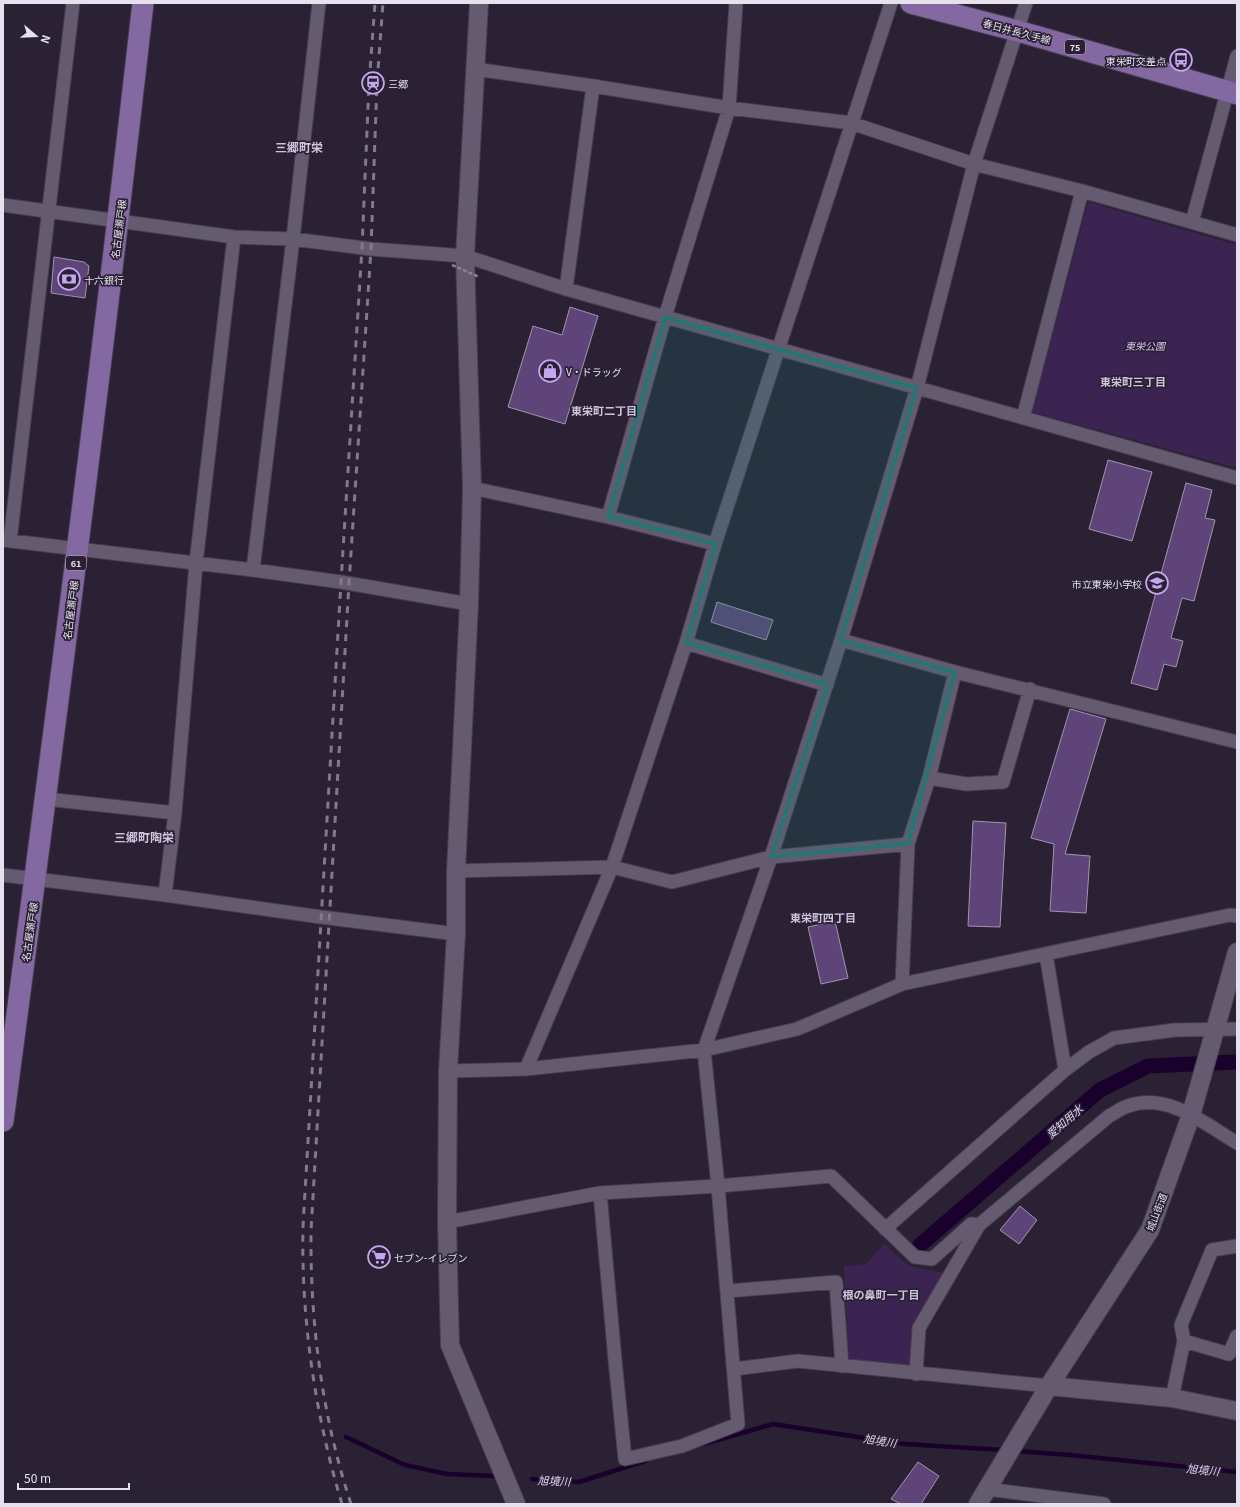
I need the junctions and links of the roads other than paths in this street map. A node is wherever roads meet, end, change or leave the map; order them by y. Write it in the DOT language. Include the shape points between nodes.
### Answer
graph roads {
  1 [pos="73,3"];
  2 [pos="143,3"];
  3 [pos="319,3"];
  4 [pos="479,3"];
  5 [pos="736,3"];
  6 [pos="891,3"];
  7 [pos="911,3"];
  8 [pos="1026,3"];
  9 [pos="1018,30"];
  10 [pos="1237,56"];
  11 [pos="475,69"];
  12 [pos="593,86"];
  13 [pos="1232,92"];
  14 [pos="729,108"];
  15 [pos="851,123"];
  16 [pos="974,164"];
  17 [pos="1082,191"];
  18 [pos="3,206"];
  19 [pos="49,213"];
  20 [pos="119,221"];
  21 [pos="1192,222"];
  22 [pos="1237,235"];
  23 [pos="234,237"];
  24 [pos="293,239"];
  25 [pos="458,260"];
  26 [pos="566,289"];
  27 [pos="665,317"];
  28 [pos="779,349"];
  29 [pos="917,388"];
  30 [pos="1022,418"];
  31 [pos="1237,478"];
  32 [pos="472,488"];
  33 [pos="608,517"];
  34 [pos="7,540"];
  35 [pos="715,544"];
  36 [pos="78,549"];
  37 [pos="196,563"];
  38 [pos="253,570"];
  39 [pos="469,604"];
  40 [pos="841,640"];
  41 [pos="686,643"];
  42 [pos="955,672"];
  43 [pos="827,685"];
  44 [pos="1030,689"];
  45 [pos="1237,742"];
  46 [pos="929,778"];
  47 [pos="46,799"];
  48 [pos="175,812"];
  49 [pos="908,844"];
  50 [pos="771,857"];
  51 [pos="612,867"];
  52 [pos="456,871"];
  53 [pos="3,875"];
  54 [pos="36,880"];
  55 [pos="165,895"];
  56 [pos="1237,916"];
  57 [pos="456,934"];
  58 [pos="1237,952"];
  59 [pos="1046,954"];
  60 [pos="902,984"];
  61 [pos="1237,1029"];
  62 [pos="1214,1035"];
  63 [pos="704,1050"];
  64 [pos="526,1069"];
  65 [pos="1065,1070"];
  66 [pos="448,1071"];
  67 [pos="1191,1116"];
  68 [pos="3,1121"];
  69 [pos="1237,1143"];
  70 [pos="718,1186"];
  71 [pos="600,1193"];
  72 [pos="447,1222"];
  73 [pos="979,1225"];
  74 [pos="885,1229"];
  75 [pos="1237,1246"];
  76 [pos="728,1291"];
  77 [pos="1237,1336"];
  78 [pos="1184,1341"];
  79 [pos="842,1366"];
  80 [pos="734,1369"];
  81 [pos="916,1374"];
  82 [pos="1049,1386"];
  83 [pos="1172,1398"];
  84 [pos="1237,1411"];
  85 [pos="987,1489"];
  86 [pos="516,1504"];
  87 [pos="978,1504"];
  88 [pos="1104,1504"];
  1 -- 19 [label="street"];
  2 -- 20 [label="main road, 名古屋瀬戸線 / 61"];
  3 -- 24 [label="street"];
  4 -- 11 [label="street"];
  5 -- 14 [label="street"];
  6 -- 15 [label="street"];
  7 -- 9 [label="main road, 春日井長久手線 / 75"];
  8 -- 9 [label="street"];
  9 -- 13 [label="main road, 春日井長久手線 / 75"];
  9 -- 16 [label="street"];
  10 -- 13 [label="street"];
  11 -- 12 [label="street"];
  11 -- 25 [label="street"];
  12 -- 14 [label="street"];
  12 -- 26 [label="street"];
  13 -- 21 [label="street"];
  14 -- 15 [label="street"];
  14 -- 27 [label="street"];
  15 -- 16 [label="street"];
  15 -- 28 [label="street"];
  16 -- 17 [label="street"];
  16 -- 29 [label="street"];
  17 -- 21 [label="street"];
  17 -- 30 [label="street"];
  18 -- 19 [label="street"];
  19 -- 20 [label="street"];
  19 -- 34 [label="street"];
  20 -- 23 [label="street"];
  20 -- 36 [label="main road, 名古屋瀬戸線 / 61"];
  21 -- 22 [label="street"];
  23 -- 24 [label="street"];
  23 -- 37 [label="street"];
  24 -- 25 [label="street"];
  24 -- 38 [label="street"];
  25 -- 26 [label="street"];
  25 -- 32 [label="street"];
  26 -- 27 [label="street"];
  27 -- 28 [label="street"];
  27 -- 33 [label="street"];
  28 -- 29 [label="street"];
  28 -- 35 [label="street"];
  29 -- 30 [label="street"];
  29 -- 40 [label="street"];
  30 -- 31 [label="street"];
  32 -- 33 [label="street"];
  32 -- 39 [label="street"];
  33 -- 35 [label="street"];
  34 -- 36 [label="street"];
  35 -- 41 [label="street"];
  36 -- 37 [label="street"];
  36 -- 47 [label="main road, 名古屋瀬戸線 / 61"];
  37 -- 38 [label="street"];
  37 -- 48 [label="street"];
  38 -- 39 [label="street"];
  39 -- 52 [label="street"];
  40 -- 42 [label="street"];
  40 -- 43 [label="street"];
  41 -- 43 [label="street"];
  41 -- 51 [label="street"];
  42 -- 44 [label="street"];
  42 -- 46 [label="street"];
  43 -- 50 [label="street"];
  44 -- 45 [label="street"];
  44 -- 46 [label="street" via="1003,782 966,784"];
  46 -- 49 [label="street"];
  47 -- 48 [label="street"];
  47 -- 54 [label="main road, 名古屋瀬戸線 / 61"];
  48 -- 55 [label="street"];
  49 -- 50 [label="street"];
  49 -- 60 [label="street"];
  50 -- 51 [label="street" via="672,882"];
  50 -- 63 [label="street"];
  51 -- 52 [label="street"];
  51 -- 64 [label="street"];
  52 -- 57 [label="street"];
  53 -- 54 [label="street"];
  54 -- 55 [label="street"];
  54 -- 68 [label="main road, 名古屋瀬戸線 / 61"];
  55 -- 57 [label="street"];
  56 -- 59 [label="street" via="1230,915"];
  57 -- 66 [label="street"];
  58 -- 62 [label="street, 城山街道"];
  59 -- 60 [label="street"];
  59 -- 65 [label="street"];
  60 -- 63 [label="street" via="798,1029"];
  61 -- 62 [label="street"];
  62 -- 65 [label="street" via="1175,1030 1114,1038"];
  62 -- 67 [label="street, 城山街道"];
  63 -- 64 [label="street"];
  63 -- 70 [label="street"];
  64 -- 66 [label="street"];
  65 -- 74 [label="street"];
  66 -- 72 [label="street"];
  67 -- 69 [label="street"];
  67 -- 73 [label="street" via="1171,1105 1151,1102 1128,1106 1109,1116"];
  67 -- 82 [label="street, 城山街道" via="1150,1230"];
  70 -- 71 [label="street"];
  70 -- 74 [label="street" via="831,1176"];
  70 -- 76 [label="street"];
  71 -- 72 [label="street"];
  71 -- 80 [label="street" via="625,1459 682,1446 738,1424"];
  72 -- 86 [label="street" via="450,1345"];
  73 -- 74 [label="street" via="971,1224 932,1259 915,1257"];
  73 -- 81 [label="street" via="919,1328"];
  75 -- 78 [label="street" via="1212,1250 1181,1325"];
  76 -- 79 [label="street" via="836,1282"];
  76 -- 80 [label="street"];
  77 -- 78 [label="street" via="1229,1354"];
  78 -- 83 [label="street"];
  79 -- 80 [label="street" via="798,1361"];
  79 -- 81 [label="street"];
  81 -- 82 [label="street"];
  82 -- 83 [label="street"];
  82 -- 85 [label="street, 城山街道"];
  83 -- 84 [label="street"];
  85 -- 87 [label="street, 城山街道"];
  85 -- 88 [label="street"];
}
